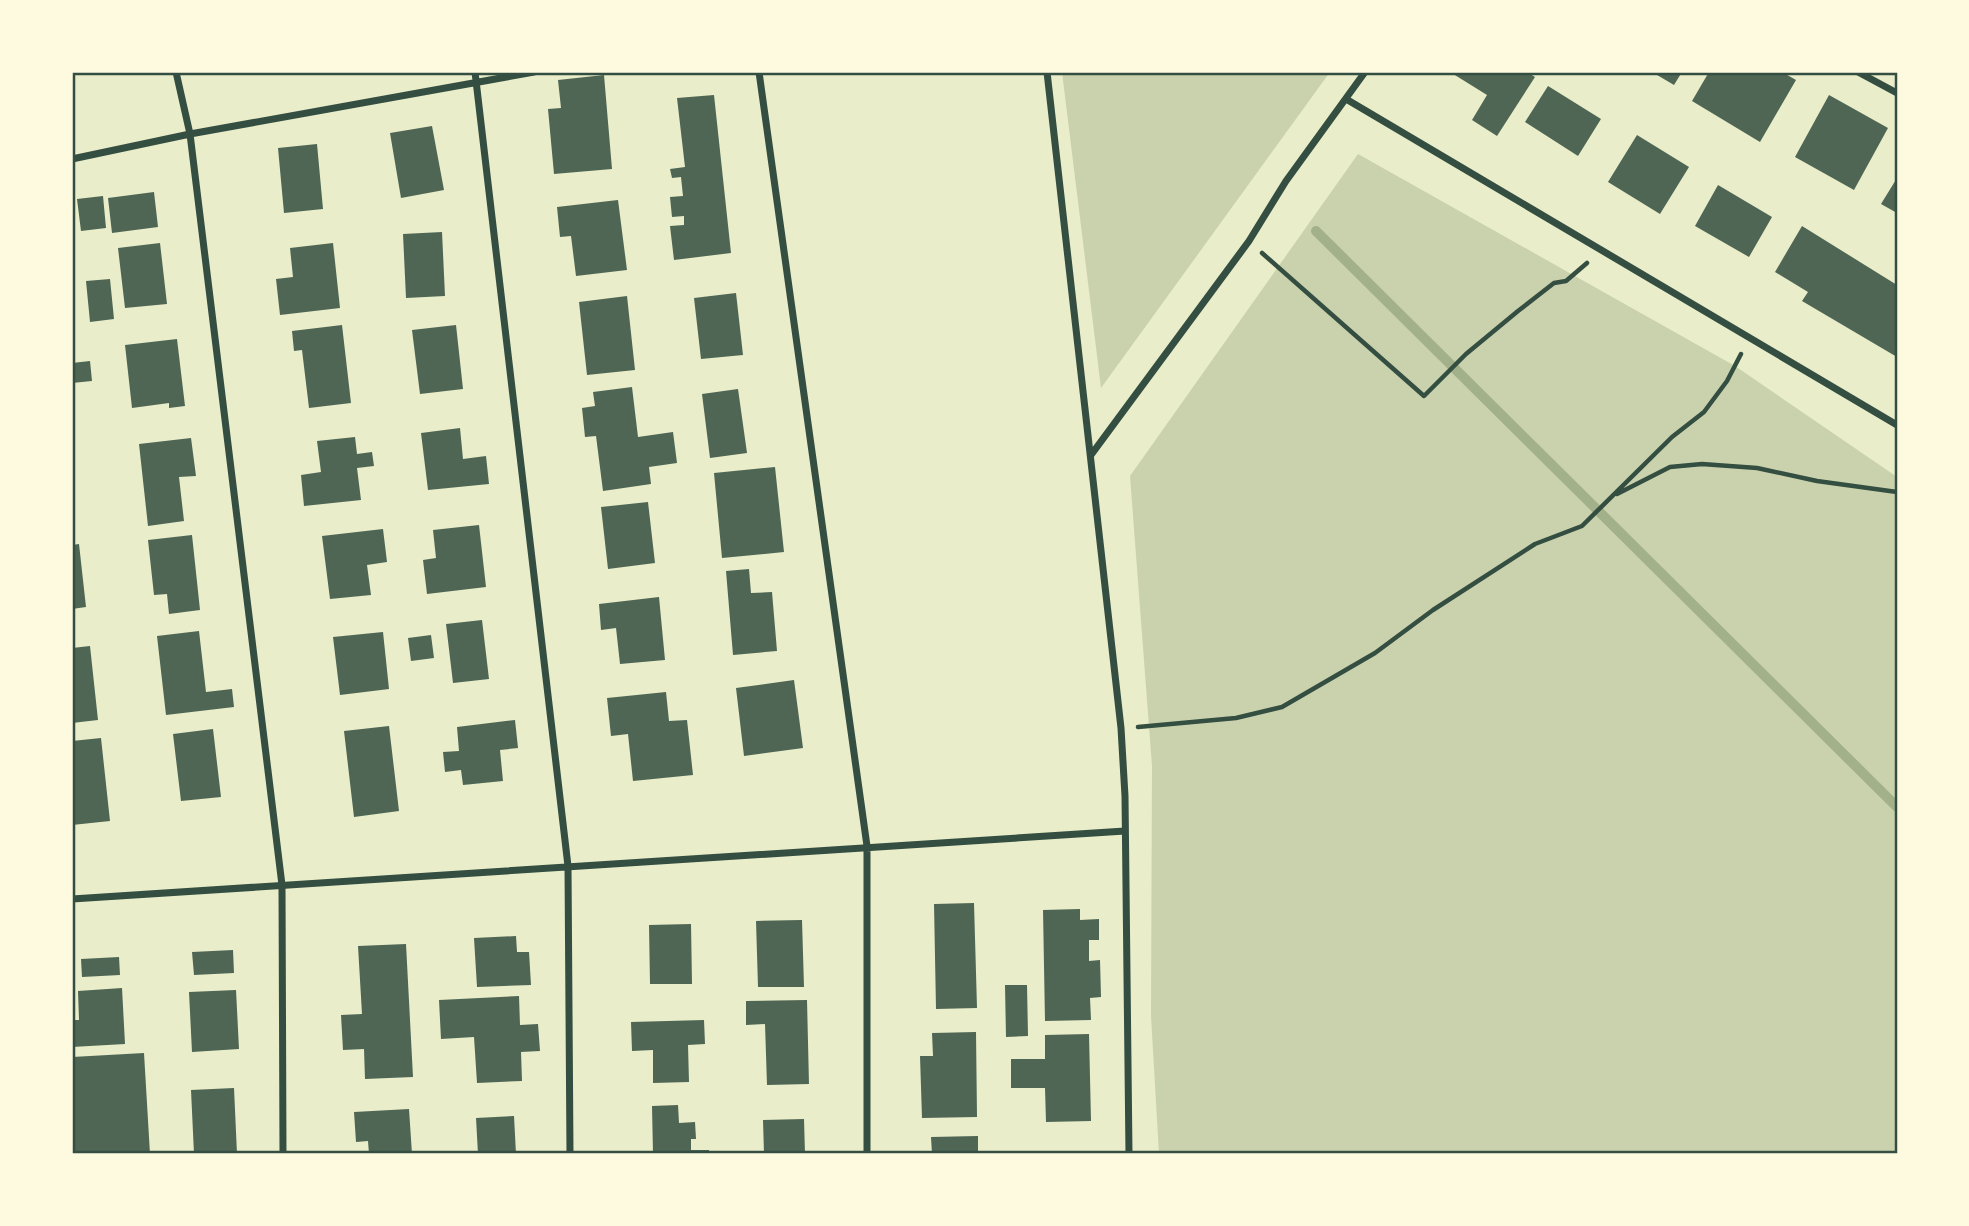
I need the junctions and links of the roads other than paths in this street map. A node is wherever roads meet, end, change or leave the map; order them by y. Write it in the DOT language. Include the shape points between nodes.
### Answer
graph roads {
  1 [pos="176,72"];
  2 [pos="475,72"];
  3 [pos="534,72"];
  4 [pos="760,72"];
  5 [pos="1047,72"];
  6 [pos="1364,72"];
  7 [pos="1858,72"];
  8 [pos="477,82"];
  9 [pos="1897,93"];
  10 [pos="1346,99"];
  11 [pos="190,134"];
  12 [pos="72,159"];
  13 [pos="1897,425"];
  14 [pos="1091,456"];
  15 [pos="1125,831"];
  16 [pos="867,846"];
  17 [pos="568,866"];
  18 [pos="282,885"];
  19 [pos="72,899"];
  20 [pos="283,1154"];
  21 [pos="570,1154"];
  22 [pos="867,1154"];
  23 [pos="1129,1154"];
  1 -- 11 [label="street"];
  2 -- 8 [label="street"];
  3 -- 8 [label="street"];
  4 -- 16 [label="street"];
  5 -- 14 [label="street"];
  6 -- 10 [label="street"];
  7 -- 9 [label="street"];
  8 -- 11 [label="street"];
  8 -- 17 [label="street"];
  10 -- 13 [label="street"];
  10 -- 14 [label="street"];
  11 -- 12 [label="street"];
  11 -- 18 [label="street"];
  14 -- 15 [label="street" via="1121,728"];
  15 -- 16 [label="street"];
  15 -- 23 [label="street"];
  16 -- 17 [label="street"];
  16 -- 22 [label="street"];
  17 -- 18 [label="street"];
  17 -- 21 [label="street"];
  18 -- 19 [label="street"];
  18 -- 20 [label="street"];
}
